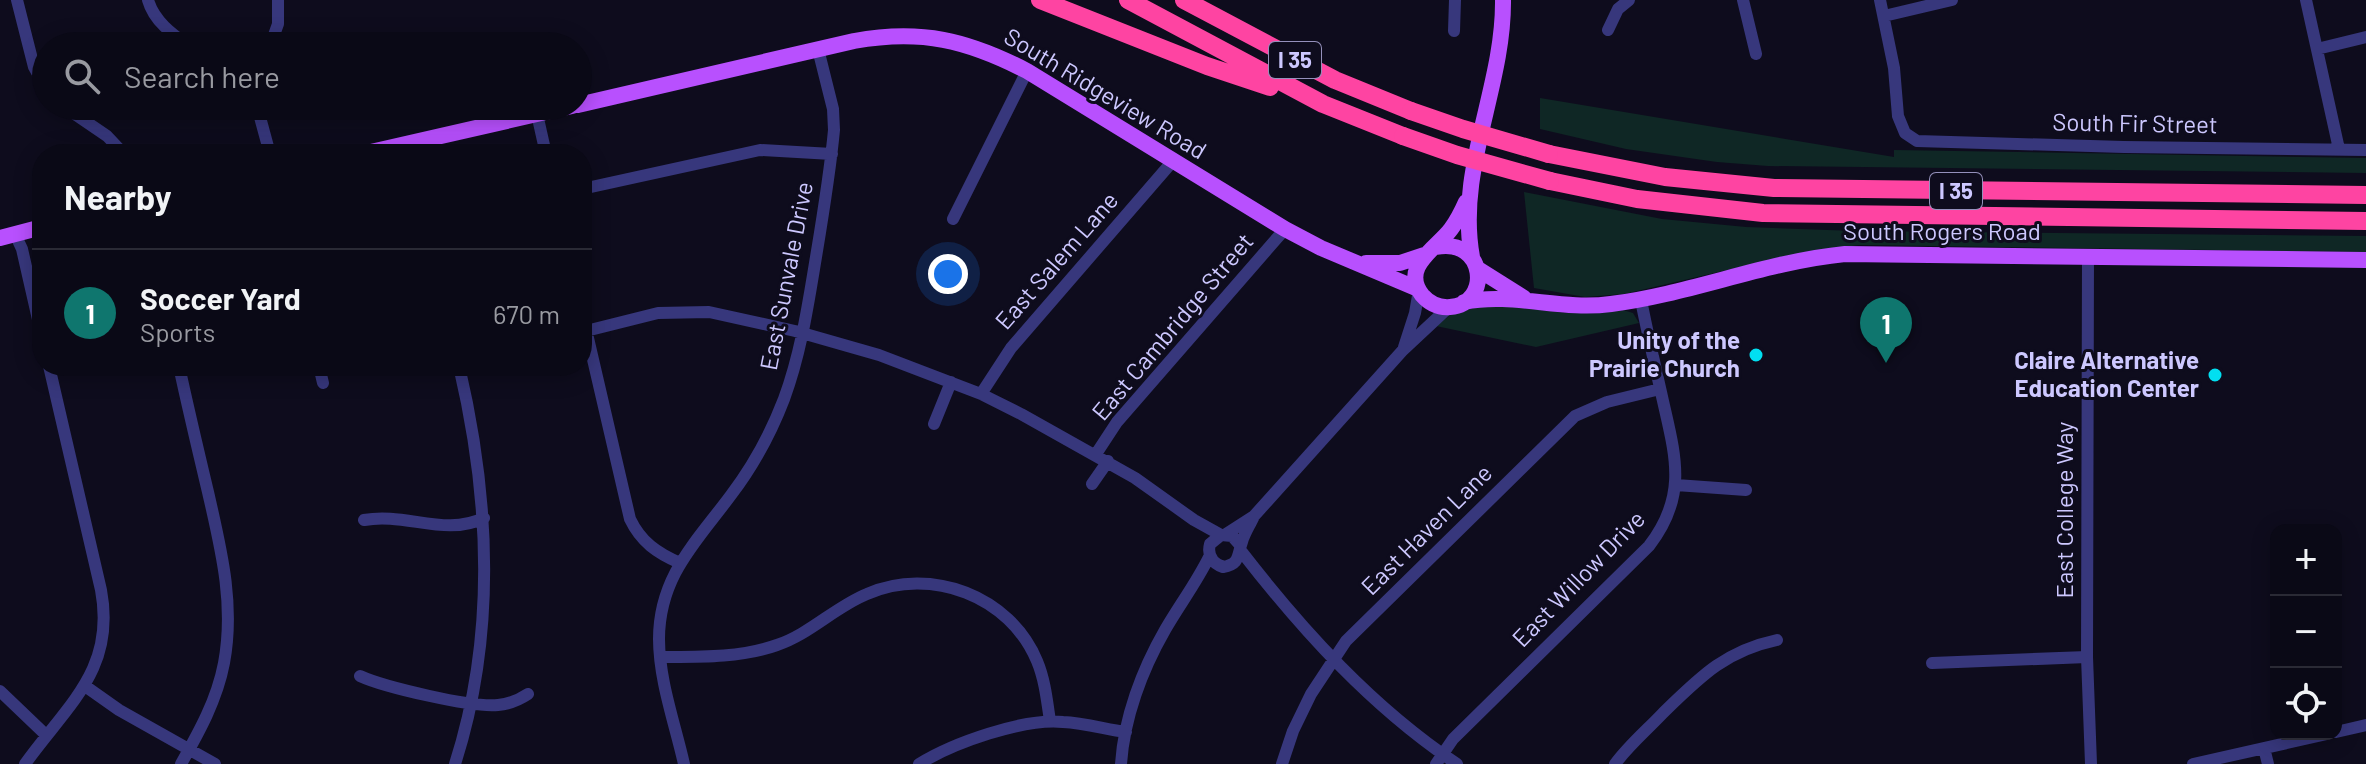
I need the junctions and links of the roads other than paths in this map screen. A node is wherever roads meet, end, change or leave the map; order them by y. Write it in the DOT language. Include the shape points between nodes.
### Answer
graph roads {
  1 [pos="17,0"];
  2 [pos="148,0"];
  3 [pos="278,0"];
  4 [pos="1040,0"];
  5 [pos="1128,0"];
  6 [pos="1184,0"];
  7 [pos="1455,0"];
  8 [pos="1503,0"];
  9 [pos="1629,0"];
  10 [pos="1743,0"];
  11 [pos="1880,0"];
  12 [pos="1952,0"];
  13 [pos="2306,0"];
  14 [pos="1884,16"];
  15 [pos="1608,30"];
  16 [pos="1454,31"];
  17 [pos="170,32"];
  18 [pos="275,32"];
  19 [pos="2366,37"];
  20 [pos="818,49"];
  21 [pos="2317,49"];
  22 [pos="1756,54"];
  23 [pos="32,59"];
  24 [pos="1027,71"];
  25 [pos="592,102"];
  26 [pos="1323,104"];
  27 [pos="84,120"];
  28 [pos="261,120"];
  29 [pos="515,120"];
  30 [pos="538,120"];
  31 [pos="115,144"];
  32 [pos="267,144"];
  33 [pos="426,144"];
  34 [pos="544,144"];
  35 [pos="2339,149"];
  36 [pos="2366,150"];
  37 [pos="832,154"];
  38 [pos="1172,162"];
  39 [pos="592,187"];
  40 [pos="2366,195"];
  41 [pos="1468,198"];
  42 [pos="953,219"];
  43 [pos="2366,221"];
  44 [pos="1285,229"];
  45 [pos="32,230"];
  46 [pos="7,236"];
  47 [pos="1430,251"];
  48 [pos="2088,256"];
  49 [pos="2366,260"];
  50 [pos="1357,262"];
  51 [pos="1475,263"];
  52 [pos="1418,290"];
  53 [pos="32,293"];
  54 [pos="1525,299"];
  55 [pos="1641,300"];
  56 [pos="1457,305"];
  57 [pos="592,330"];
  58 [pos="803,333"];
  59 [pos="1403,350"];
  60 [pos="592,357"];
  61 [pos="51,376"];
  62 [pos="181,376"];
  63 [pos="321,376"];
  64 [pos="461,376"];
  65 [pos="951,382"];
  66 [pos="323,383"];
  67 [pos="1660,389"];
  68 [pos="981,394"];
  69 [pos="934,424"];
  70 [pos="1096,454"];
  71 [pos="1108,461"];
  72 [pos="1092,484"];
  73 [pos="1676,485"];
  74 [pos="1746,490"];
  75 [pos="1254,516"];
  76 [pos="484,518"];
  77 [pos="364,520"];
  78 [pos="1194,520"];
  79 [pos="1223,535"];
  80 [pos="1240,548"];
  81 [pos="1210,550"];
  82 [pos="680,563"];
  83 [pos="1227,566"];
  84 [pos="1258,576"];
  85 [pos="1197,582"];
  86 [pos="1777,640"];
  87 [pos="661,657"];
  88 [pos="2087,657"];
  89 [pos="1334,659"];
  90 [pos="1932,663"];
  91 [pos="360,676"];
  92 [pos="85,686"];
  93 [pos="0,691"];
  94 [pos="528,694"];
  95 [pos="470,702"];
  96 [pos="1050,721"];
  97 [pos="2366,725"];
  98 [pos="2342,731"];
  99 [pos="1126,732"];
  100 [pos="46,735"];
  101 [pos="2300,740"];
  102 [pos="2264,748"];
  103 [pos="189,749"];
  104 [pos="1440,759"];
  105 [pos="25,764"];
  106 [pos="181,764"];
  107 [pos="215,764"];
  108 [pos="455,764"];
  109 [pos="684,764"];
  110 [pos="919,764"];
  111 [pos="1121,764"];
  112 [pos="1282,764"];
  113 [pos="1457,764"];
  114 [pos="1615,764"];
  115 [pos="2091,764"];
  116 [pos="2193,764"];
  117 [pos="2268,764"];
  1 -- 23 [label="street"];
  2 -- 17 [label="street"];
  3 -- 18 [label="street"];
  4 -- 26 [label="highway" via="1207,66"];
  5 -- 26 [label="highway, I 35"];
  6 -- 40 [label="highway, I 35, bridge" via="1335,80 1411,111 1549,154 1665,177 1774,188"];
  7 -- 16 [label="street"];
  8 -- 41 [label="main road" via="1500,49"];
  9 -- 15 [label="street"];
  10 -- 22 [label="street"];
  11 -- 14 [label="street"];
  12 -- 14 [label="street"];
  13 -- 21 [label="street"];
  14 -- 35 [label="street, South Fir Street" via="1898,116 1905,133 1917,141"];
  19 -- 21 [label="street"];
  20 -- 24 [label="main road, South Ridgeview Road" via="883,36 939,38 992,53"];
  20 -- 25 [label="main road, South Ridgeview Road"];
  20 -- 37 [label="street, East Sunvale Drive" via="833,109"];
  21 -- 35 [label="street"];
  24 -- 38 [label="main road, South Ridgeview Road"];
  24 -- 42 [label="street"];
  26 -- 43 [label="highway, I 35, bridge" via="1468,159 1637,199 1763,213"];
  27 -- 31 [label="street"];
  28 -- 32 [label="street"];
  29 -- 33 [label="main road"];
  30 -- 34 [label="street"];
  35 -- 36 [label="street, South Fir Street"];
  37 -- 39 [label="street" via="760,150"];
  37 -- 58 [label="street, East Sunvale Drive"];
  38 -- 44 [label="main road, South Ridgeview Road"];
  38 -- 68 [label="street, East Salem Lane" via="1011,348"];
  41 -- 47 [label="main road" via="1452,228"];
  41 -- 51 [label="main road"];
  44 -- 50 [label="main road, South Ridgeview Road"];
  44 -- 70 [label="street, East Cambridge Street" via="1117,422"];
  45 -- 46 [label="main road"];
  46 -- 53 [label="street" via="22,249"];
  47 -- 50 [label="main road, South Ridgeview Road" via="1400,263"];
  47 -- 51 [label="main road" via="1457,247"];
  47 -- 52 [label="main road" via="1416,275"];
  48 -- 49 [label="main road, South Rogers Road"];
  48 -- 55 [label="main road, South Rogers Road" via="1845,254 1778,265"];
  48 -- 88 [label="street, East College Way"];
  50 -- 52 [label="main road, South Ridgeview Road"];
  51 -- 54 [label="main road"];
  51 -- 56 [label="main road" via="1476,287"];
  52 -- 56 [label="main road" via="1433,304"];
  52 -- 59 [label="street"];
  54 -- 55 [label="main road, South Rogers Road" via="1581,307"];
  54 -- 56 [label="main road"];
  55 -- 67 [label="street, East Willow Drive"];
  56 -- 59 [label="street"];
  57 -- 58 [label="street" via="684,311 733,315"];
  58 -- 65 [label="street"];
  58 -- 82 [label="street, East Sunvale Drive" via="794,372 768,435"];
  59 -- 75 [label="street"];
  60 -- 82 [label="street" via="630,519 647,544"];
  61 -- 92 [label="street" via="104,610 103,644"];
  62 -- 103 [label="street" via="229,607 220,678"];
  63 -- 66 [label="street"];
  64 -- 76 [label="street" via="477,449"];
  65 -- 68 [label="street"];
  65 -- 69 [label="street"];
  67 -- 73 [label="street, East Willow Drive" via="1676,459"];
  67 -- 89 [label="street, East Haven Lane" via="1575,416 1346,641"];
  68 -- 70 [label="street"];
  70 -- 71 [label="street"];
  71 -- 72 [label="street"];
  71 -- 78 [label="street"];
  73 -- 74 [label="street"];
  73 -- 104 [label="street, East Willow Drive" via="1667,517 1649,546 1453,739"];
  75 -- 79 [label="street"];
  75 -- 80 [label="street"];
  76 -- 77 [label="street" via="446,527 392,517"];
  76 -- 95 [label="street" via="485,598"];
  78 -- 79 [label="street"];
  78 -- 81 [label="street"];
  79 -- 80 [label="street" via="1237,540"];
  79 -- 81 [label="street"];
  80 -- 83 [label="street" via="1240,557"];
  80 -- 84 [label="street"];
  81 -- 83 [label="street" via="1217,565"];
  81 -- 85 [label="street"];
  82 -- 87 [label="street, East Sunvale Drive" via="663,609"];
  83 -- 84 [label="street"];
  83 -- 85 [label="street"];
  84 -- 89 [label="street"];
  85 -- 99 [label="street" via="1149,661"];
  86 -- 114 [label="street" via="1743,649 1703,674"];
  87 -- 96 [label="street" via="761,650 885,587 944,585 982,600 1015,627 1037,661"];
  87 -- 109 [label="street, East Sunvale Drive"];
  88 -- 90 [label="street"];
  88 -- 115 [label="street, East College Way"];
  89 -- 104 [label="street"];
  89 -- 112 [label="street, East Haven Lane" via="1311,694"];
  91 -- 95 [label="street"];
  92 -- 100 [label="street"];
  92 -- 103 [label="street"];
  93 -- 100 [label="street"];
  94 -- 95 [label="street" via="499,705"];
  95 -- 108 [label="street"];
  96 -- 99 [label="street"];
  96 -- 110 [label="street" via="982,736"];
  97 -- 98 [label="street"];
  99 -- 111 [label="street"];
  100 -- 105 [label="street"];
  101 -- 102 [label="street"];
  102 -- 116 [label="street"];
  102 -- 117 [label="street"];
  103 -- 106 [label="street"];
  103 -- 107 [label="street"];
  104 -- 113 [label="street"];
}
